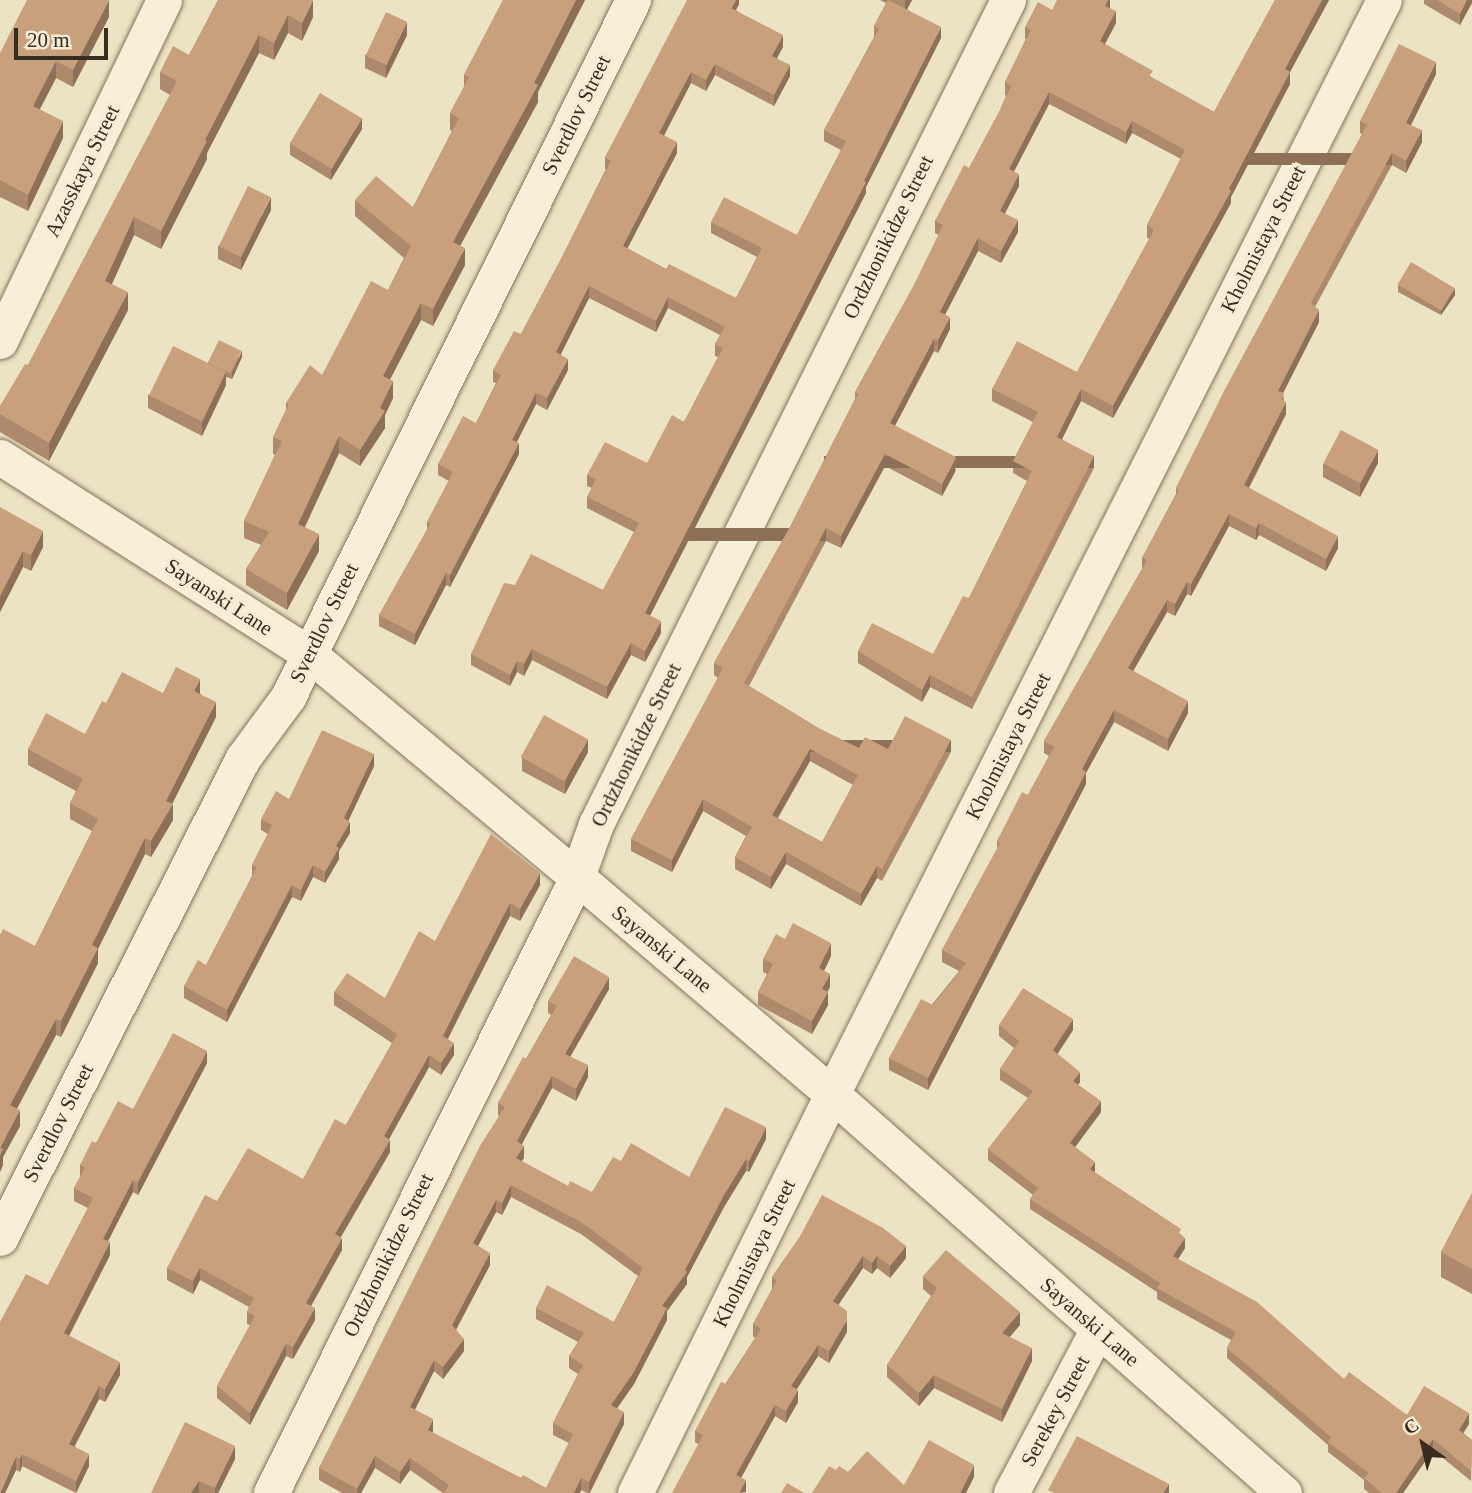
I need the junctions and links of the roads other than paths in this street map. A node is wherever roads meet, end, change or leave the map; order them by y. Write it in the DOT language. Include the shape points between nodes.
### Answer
graph roads {
  1 [pos="164,0"];
  2 [pos="633,0"];
  3 [pos="1008,0"];
  4 [pos="1384,0"];
  5 [pos="0,341"];
  6 [pos="0,457"];
  7 [pos="309,654"];
  8 [pos="577,877"];
  9 [pos="832,1094"];
  10 [pos="0,1238"];
  11 [pos="1098,1329"];
  12 [pos="271,1493"];
  13 [pos="635,1493"];
  14 [pos="1011,1493"];
  15 [pos="1284,1493"];
  1 -- 5 [label="street, Azasskaya Street"];
  2 -- 7 [label="street, Sverdlov Street"];
  3 -- 8 [label="street, Ordzhonikidze Street" via="596,824"];
  4 -- 9 [label="street, Kholmistaya Street"];
  6 -- 7 [label="street, Sayanski Lane"];
  7 -- 8 [label="street, Sayanski Lane"];
  7 -- 10 [label="street, Sverdlov Street" via="288,696 243,758"];
  8 -- 9 [label="street, Sayanski Lane"];
  8 -- 12 [label="street, Ordzhonikidze Street"];
  9 -- 11 [label="street, Sayanski Lane"];
  9 -- 13 [label="street, Kholmistaya Street"];
  11 -- 14 [label="street, Serekey Street"];
  11 -- 15 [label="street, Sayanski Lane"];
}
